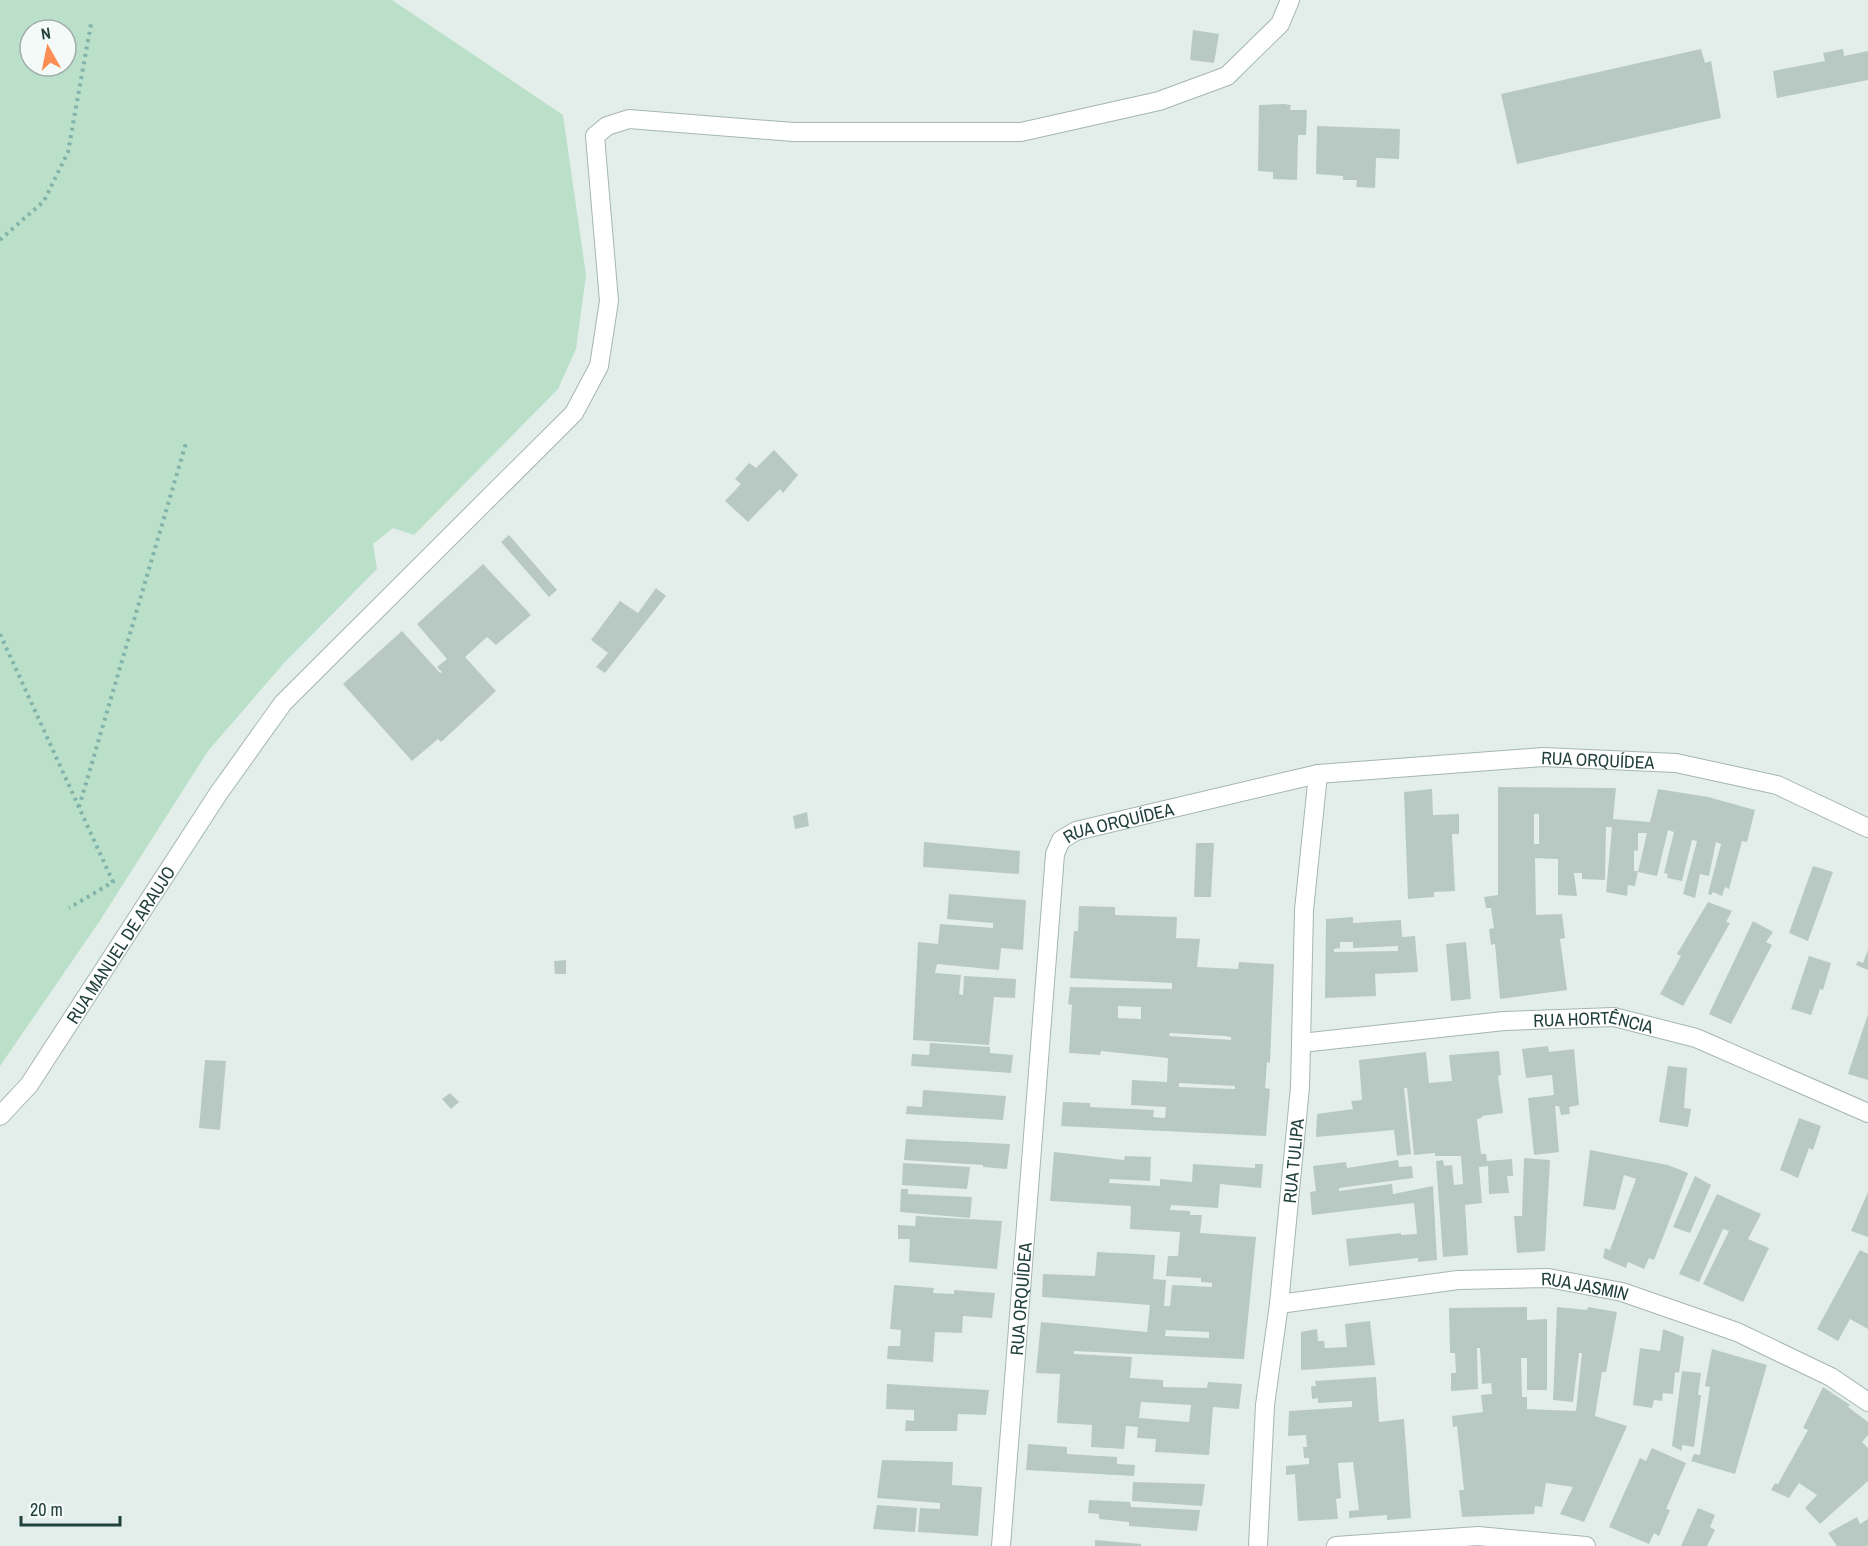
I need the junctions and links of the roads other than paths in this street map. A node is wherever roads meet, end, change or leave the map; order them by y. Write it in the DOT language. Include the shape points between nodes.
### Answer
graph roads {
  1 [pos="1290,0"];
  2 [pos="1318,774"];
  3 [pos="1868,828"];
  4 [pos="1301,1043"];
  5 [pos="1868,1113"];
  6 [pos="0,1116"];
  7 [pos="1279,1304"];
  8 [pos="1868,1402"];
  9 [pos="1544,1543"];
  10 [pos="1001,1546"];
  11 [pos="1260,1546"];
  12 [pos="1336,1546"];
  13 [pos="1586,1546"];
  1 -- 6 [label="street, RUA MANUEL DE ARAUJO" via="1280,24 1227,76 1159,101 1021,132 794,132 629,119 607,126 596,136 609,301 598,366 574,413 283,703 235,769 29,1085"];
  2 -- 3 [label="street, RUA ORQUÍDEA" via="1543,757 1676,763 1777,785"];
  2 -- 4 [label="street, RUA TULIPA" via="1304,910"];
  2 -- 10 [label="street, RUA ORQUÍDEA" via="1076,831 1061,840 1055,854"];
  4 -- 5 [label="street, RUA HORTÊNCIA" via="1504,1021 1614,1017 1696,1038"];
  4 -- 7 [label="street, RUA TULIPA"];
  7 -- 8 [label="street, RUA JASMIN" via="1458,1280 1548,1278 1622,1292 1737,1332 1831,1377"];
  7 -- 11 [label="street, RUA TULIPA" via="1265,1405"];
  9 -- 12 [label="street" via="1478,1536"];
  9 -- 13 [label="street"];
}
